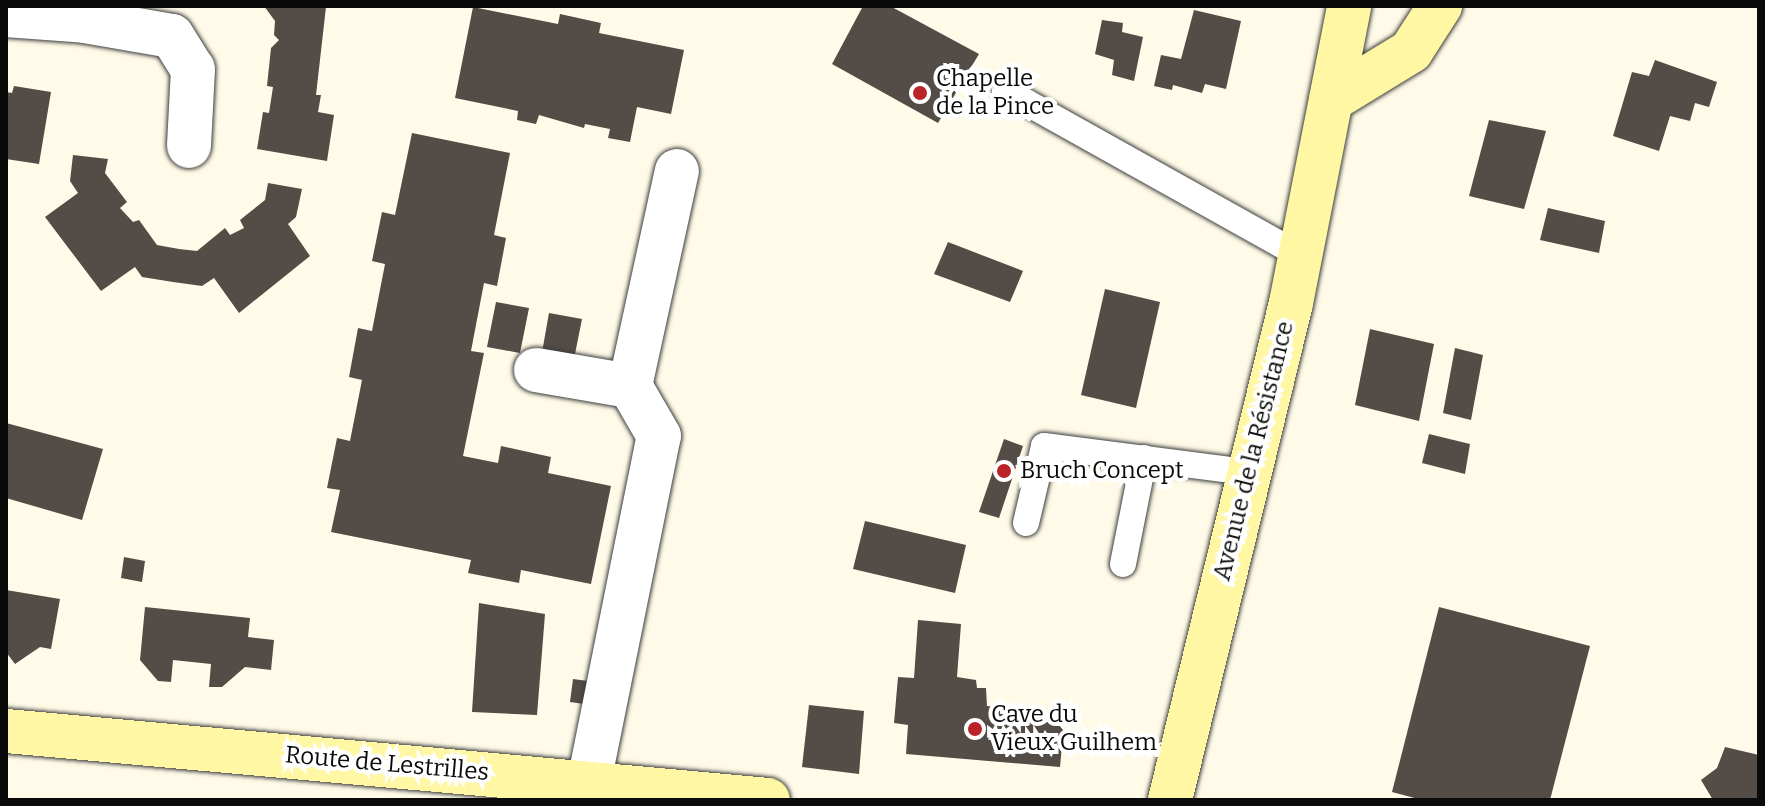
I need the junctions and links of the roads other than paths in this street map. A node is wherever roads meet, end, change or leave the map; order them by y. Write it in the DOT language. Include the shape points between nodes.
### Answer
graph roads {
  1 [pos="1349,6"];
  2 [pos="1440,6"];
  3 [pos="6,15"];
  4 [pos="1006,91"];
  5 [pos="1331,100"];
  6 [pos="189,146"];
  7 [pos="677,171"];
  8 [pos="1301,256"];
  9 [pos="536,370"];
  10 [pos="630,386"];
  11 [pos="1144,458"];
  12 [pos="1247,472"];
  13 [pos="1026,523"];
  14 [pos="1123,564"];
  15 [pos="6,731"];
  16 [pos="589,782"];
  17 [pos="512,787"];
  18 [pos="768,800"];
  19 [pos="1170,800"];
  1 -- 5 [label="main road, Avenue de la Résistance"];
  2 -- 5 [label="main road" via="1411,51"];
  3 -- 6 [label="street" via="172,36 193,69"];
  4 -- 8 [label="lane"];
  5 -- 8 [label="main road, Avenue de la Résistance"];
  7 -- 10 [label="street"];
  8 -- 12 [label="main road, Avenue de la Résistance"];
  9 -- 10 [label="street"];
  10 -- 16 [label="street" via="659,436"];
  11 -- 12 [label="lane"];
  11 -- 13 [label="lane" via="1044,446"];
  11 -- 14 [label="lane"];
  12 -- 19 [label="main road, Avenue de la Résistance"];
  15 -- 17 [label="main road, Route de Lestrilles"];
  16 -- 17 [label="main road, Route de Lestrilles"];
  16 -- 18 [label="main road, Route de Lestrilles"];
}
